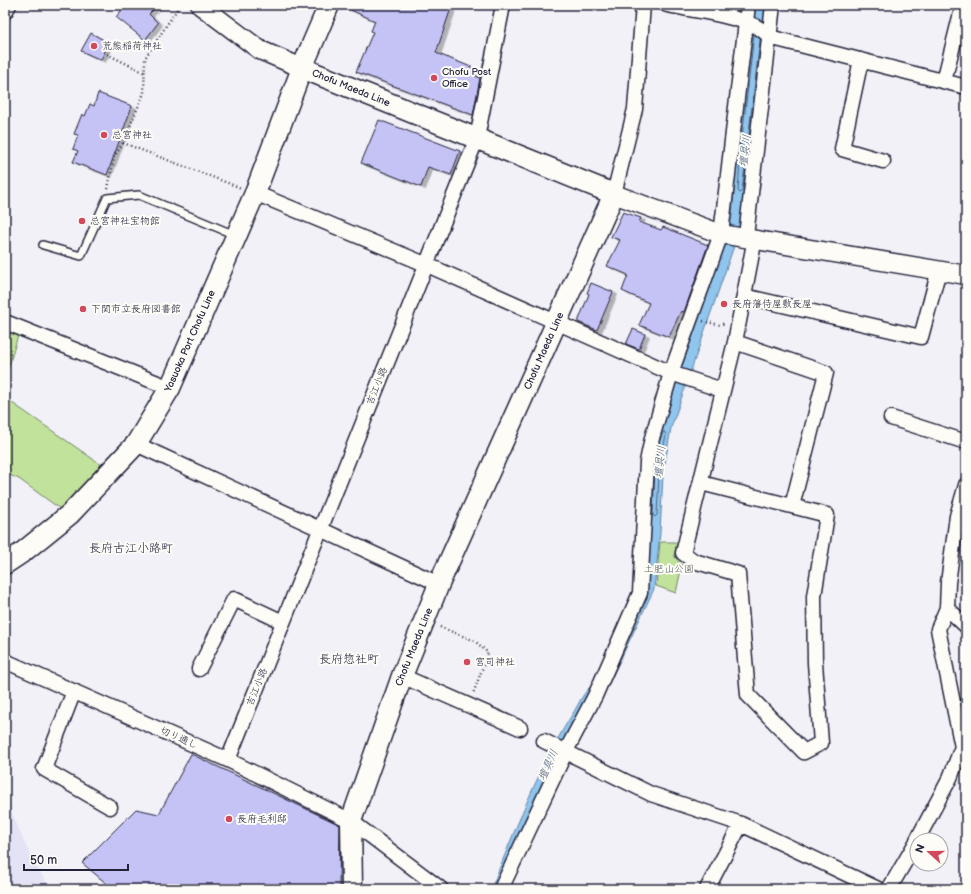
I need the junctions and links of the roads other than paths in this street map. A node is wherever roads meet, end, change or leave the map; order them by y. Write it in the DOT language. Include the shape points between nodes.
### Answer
graph roads {
  1 [pos="9,5"];
  2 [pos="200,5"];
  3 [pos="329,5"];
  4 [pos="504,5"];
  5 [pos="643,5"];
  6 [pos="667,5"];
  7 [pos="748,5"];
  8 [pos="774,5"];
  9 [pos="963,5"];
  10 [pos="5,12"];
  11 [pos="748,22"];
  12 [pos="767,35"];
  13 [pos="861,60"];
  14 [pos="302,68"];
  15 [pos="944,82"];
  16 [pos="966,87"];
  17 [pos="477,138"];
  18 [pos="883,160"];
  19 [pos="255,193"];
  20 [pos="614,194"];
  21 [pos="737,235"];
  22 [pos="237,236"];
  23 [pos="43,245"];
  24 [pos="425,264"];
  25 [pos="939,270"];
  26 [pos="966,275"];
  27 [pos="744,296"];
  28 [pos="557,321"];
  29 [pos="5,322"];
  30 [pos="735,342"];
  31 [pos="678,376"];
  32 [pos="170,388"];
  33 [pos="722,390"];
  34 [pos="891,418"];
  35 [pos="966,442"];
  36 [pos="136,444"];
  37 [pos="701,482"];
  38 [pos="966,485"];
  39 [pos="792,506"];
  40 [pos="320,528"];
  41 [pos="5,564"];
  42 [pos="439,584"];
  43 [pos="947,608"];
  44 [pos="283,622"];
  45 [pos="966,626"];
  46 [pos="5,661"];
  47 [pos="199,669"];
  48 [pos="402,676"];
  49 [pos="74,692"];
  50 [pos="520,728"];
  51 [pos="556,746"];
  52 [pos="228,760"];
  53 [pos="110,806"];
  54 [pos="351,821"];
  55 [pos="741,824"];
  56 [pos="921,832"];
  57 [pos="909,854"];
  58 [pos="352,889"];
  59 [pos="441,889"];
  60 [pos="502,889"];
  61 [pos="707,889"];
  62 [pos="878,889"];
  63 [pos="889,889"];
  1 -- 10 [label="street"];
  2 -- 14 [label="street" via="260,50"];
  3 -- 14 [label="main road, Chofu Maeda Line"];
  4 -- 17 [label="street, 吉江小路"];
  5 -- 20 [label="street" via="635,110"];
  6 -- 11 [label="street"];
  7 -- 11 [label="street"];
  8 -- 12 [label="street"];
  9 -- 15 [label="street"];
  11 -- 12 [label="street"];
  11 -- 21 [label="street"];
  12 -- 13 [label="street"];
  12 -- 21 [label="street"];
  13 -- 15 [label="street"];
  13 -- 18 [label="street" via="842,150"];
  14 -- 17 [label="main road, Chofu Maeda Line"];
  14 -- 19 [label="main road, Yasuoka Port Chofu Line"];
  15 -- 16 [label="street"];
  17 -- 20 [label="main road, Chofu Maeda Line"];
  17 -- 24 [label="street, 吉江小路"];
  19 -- 22 [label="main road, Yasuoka Port Chofu Line"];
  19 -- 24 [label="street"];
  20 -- 21 [label="street"];
  20 -- 28 [label="main road, Chofu Maeda Line"];
  21 -- 25 [label="street"];
  21 -- 27 [label="street"];
  21 -- 31 [label="street"];
  22 -- 23 [label="lane" via="139,194 107,198 81,256"];
  22 -- 32 [label="main road, Yasuoka Port Chofu Line"];
  24 -- 28 [label="street"];
  24 -- 40 [label="street, 吉江小路"];
  25 -- 26 [label="street"];
  25 -- 27 [label="street" via="921,337"];
  27 -- 30 [label="street"];
  28 -- 31 [label="street"];
  28 -- 42 [label="main road, Chofu Maeda Line"];
  29 -- 32 [label="street"];
  30 -- 33 [label="street"];
  30 -- 39 [label="street" via="826,373"];
  31 -- 33 [label="street"];
  31 -- 51 [label="street" via="652,438 648,462 640,593 595,696"];
  32 -- 36 [label="main road, Yasuoka Port Chofu Line"];
  33 -- 37 [label="street"];
  34 -- 35 [label="street"];
  36 -- 40 [label="street"];
  36 -- 41 [label="main road, Yasuoka Port Chofu Line" via="70,514"];
  37 -- 39 [label="street"];
  37 -- 39 [label="street" via="683,553 694,561 738,574 748,695 804,752 821,743 815,663 814,596 827,516"];
  38 -- 43 [label="street" via="957,516"];
  40 -- 42 [label="street"];
  40 -- 44 [label="street, 吉江小路"];
  42 -- 48 [label="main road, Chofu Maeda Line"];
  43 -- 45 [label="street"];
  43 -- 56 [label="street" via="938,629 962,747 950,778"];
  44 -- 47 [label="street" via="234,599"];
  44 -- 52 [label="street, 吉江小路"];
  46 -- 49 [label="street, 切り通し"];
  48 -- 50 [label="street"];
  48 -- 54 [label="main road, Chofu Maeda Line"];
  49 -- 52 [label="street, 切り通し"];
  49 -- 53 [label="street" via="44,769"];
  51 -- 55 [label="street" via="650,794"];
  51 -- 60 [label="street"];
  52 -- 54 [label="street, 切り通し"];
  54 -- 58 [label="main road, Chofu Maeda Line"];
  54 -- 59 [label="street, 切り通し"];
  55 -- 61 [label="street"];
  55 -- 62 [label="street"];
  57 -- 63 [label="street"];
}
